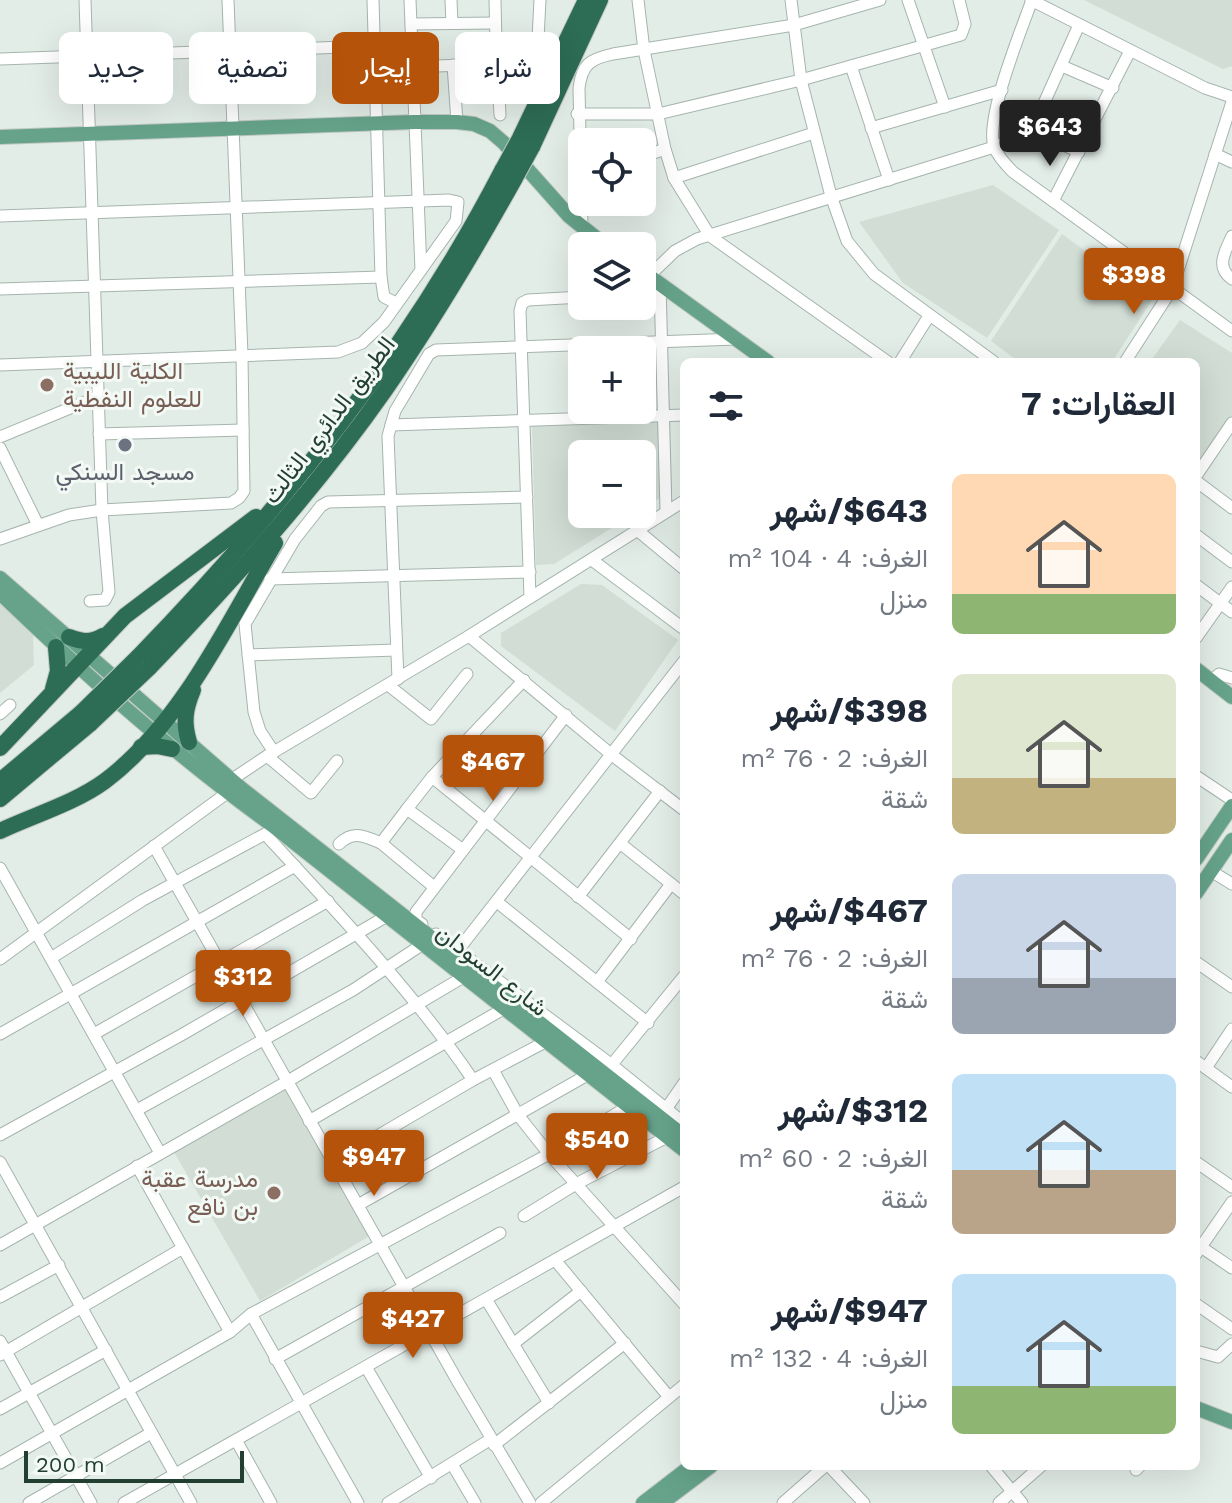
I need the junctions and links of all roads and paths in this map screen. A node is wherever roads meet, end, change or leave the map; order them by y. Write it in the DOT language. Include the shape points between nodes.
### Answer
graph roads {
  1 [pos="85,0"];
  2 [pos="228,0"];
  3 [pos="373,0"];
  4 [pos="410,0"];
  5 [pos="451,0"];
  6 [pos="495,0"];
  7 [pos="540,0"];
  8 [pos="586,0"];
  9 [pos="600,0"];
  10 [pos="638,0"];
  11 [pos="791,0"];
  12 [pos="880,0"];
  13 [pos="908,0"];
  14 [pos="959,0"];
  15 [pos="1031,0"];
  16 [pos="452,23"];
  17 [pos="495,23"];
  18 [pos="411,24"];
  19 [pos="794,25"];
  20 [pos="1079,25"];
  21 [pos="86,32"];
  22 [pos="229,32"];
  23 [pos="374,32"];
  24 [pos="411,32"];
  25 [pos="495,32"];
  26 [pos="538,32"];
  27 [pos="925,45"];
  28 [pos="644,50"];
  29 [pos="1130,51"];
  30 [pos="59,57"];
  31 [pos="0,59"];
  32 [pos="439,65"];
  33 [pos="453,65"];
  34 [pos="851,66"];
  35 [pos="1062,66"];
  36 [pos="801,80"];
  37 [pos="1113,88"];
  38 [pos="1002,90"];
  39 [pos="1232,100"];
  40 [pos="88,104"];
  41 [pos="231,104"];
  42 [pos="375,104"];
  43 [pos="413,104"];
  44 [pos="499,104"];
  45 [pos="945,107"];
  46 [pos="577,114"];
  47 [pos="658,114"];
  48 [pos="500,115"];
  49 [pos="414,122"];
  50 [pos="457,122"];
  51 [pos="376,123"];
  52 [pos="578,128"];
  53 [pos="871,128"];
  54 [pos="232,130"];
  55 [pos="1032,130"];
  56 [pos="814,133"];
  57 [pos="89,134"];
  58 [pos="0,137"];
  59 [pos="526,143"];
  60 [pos="994,147"];
  61 [pos="665,149"];
  62 [pos="656,152"];
  63 [pos="1079,152"];
  64 [pos="1215,154"];
  65 [pos="1232,162"];
  66 [pos="509,174"];
  67 [pos="674,178"];
  68 [pos="889,180"];
  69 [pos="831,196"];
  70 [pos="1053,201"];
  71 [pos="417,202"];
  72 [pos="378,203"];
  73 [pos="234,209"];
  74 [pos="91,213"];
  75 [pos="0,216"];
  76 [pos="582,216"];
  77 [pos="582,227"];
  78 [pos="588,232"];
  79 [pos="710,236"];
  80 [pos="1232,236"];
  81 [pos="421,270"];
  82 [pos="656,271"];
  83 [pos="381,277"];
  84 [pos="1232,279"];
  85 [pos="237,281"];
  86 [pos="656,281"];
  87 [pos="93,287"];
  88 [pos="0,289"];
  89 [pos="1172,289"];
  90 [pos="568,298"];
  91 [pos="396,303"];
  92 [pos="656,312"];
  93 [pos="929,316"];
  94 [pos="1232,331"];
  95 [pos="737,339"];
  96 [pos="661,342"];
  97 [pos="522,346"];
  98 [pos="242,355"];
  99 [pos="763,358"];
  100 [pos="882,358"];
  101 [pos="903,358"];
  102 [pos="988,358"];
  103 [pos="1128,358"];
  104 [pos="96,361"];
  105 [pos="0,365"];
  106 [pos="97,397"];
  107 [pos="663,415"];
  108 [pos="680,415"];
  109 [pos="526,421"];
  110 [pos="1232,424"];
  111 [pos="391,425"];
  112 [pos="243,430"];
  113 [pos="99,434"];
  114 [pos="0,437"];
  115 [pos="0,448"];
  116 [pos="1200,472"];
  117 [pos="1200,481"];
  118 [pos="527,497"];
  119 [pos="390,500"];
  120 [pos="277,501"];
  121 [pos="680,503"];
  122 [pos="1232,508"];
  123 [pos="102,510"];
  124 [pos="666,511"];
  125 [pos="289,514"];
  126 [pos="38,525"];
  127 [pos="637,530"];
  128 [pos="1200,538"];
  129 [pos="0,539"];
  130 [pos="592,560"];
  131 [pos="1232,562"];
  132 [pos="680,566"];
  133 [pos="530,572"];
  134 [pos="393,576"];
  135 [pos="0,578"];
  136 [pos="270,579"];
  137 [pos="1232,587"];
  138 [pos="1200,588"];
  139 [pos="0,593"];
  140 [pos="530,597"];
  141 [pos="90,601"];
  142 [pos="1220,603"];
  143 [pos="1232,612"];
  144 [pos="680,626"];
  145 [pos="1200,632"];
  146 [pos="108,633"];
  147 [pos="469,636"];
  148 [pos="63,642"];
  149 [pos="396,650"];
  150 [pos="89,653"];
  151 [pos="248,655"];
  152 [pos="143,663"];
  153 [pos="77,666"];
  154 [pos="680,666"];
  155 [pos="203,667"];
  156 [pos="1200,672"];
  157 [pos="467,674"];
  158 [pos="1232,678"];
  159 [pos="524,680"];
  160 [pos="393,682"];
  161 [pos="1215,682"];
  162 [pos="53,691"];
  163 [pos="1232,694"];
  164 [pos="10,705"];
  165 [pos="0,714"];
  166 [pos="566,715"];
  167 [pos="86,718"];
  168 [pos="158,726"];
  169 [pos="189,742"];
  170 [pos="141,747"];
  171 [pos="0,748"];
  172 [pos="172,749"];
  173 [pos="270,754"];
  174 [pos="612,755"];
  175 [pos="337,761"];
  176 [pos="432,777"];
  177 [pos="1200,779"];
  178 [pos="0,781"];
  179 [pos="229,787"];
  180 [pos="660,791"];
  181 [pos="0,799"];
  182 [pos="1232,800"];
  183 [pos="1232,806"];
  184 [pos="680,807"];
  185 [pos="407,809"];
  186 [pos="486,820"];
  187 [pos="0,831"];
  188 [pos="1232,840"];
  189 [pos="381,843"];
  190 [pos="339,844"];
  191 [pos="621,844"];
  192 [pos="154,846"];
  193 [pos="463,850"];
  194 [pos="1200,853"];
  195 [pos="531,859"];
  196 [pos="328,862"];
  197 [pos="295,866"];
  198 [pos="0,868"];
  199 [pos="1211,871"];
  200 [pos="175,883"];
  201 [pos="671,884"];
  202 [pos="1232,884"];
  203 [pos="434,887"];
  204 [pos="1200,887"];
  205 [pos="680,891"];
  206 [pos="578,897"];
  207 [pos="328,901"];
  208 [pos="497,902"];
  209 [pos="387,916"];
  210 [pos="197,922"];
  211 [pos="37,933"];
  212 [pos="355,934"];
  213 [pos="631,939"];
  214 [pos="423,944"];
  215 [pos="457,952"];
  216 [pos="51,958"];
  217 [pos="0,959"];
  218 [pos="220,961"];
  219 [pos="1200,969"];
  220 [pos="386,970"];
  221 [pos="465,976"];
  222 [pos="680,981"];
  223 [pos="597,982"];
  224 [pos="1232,987"];
  225 [pos="72,995"];
  226 [pos="241,999"];
  227 [pos="418,1006"];
  228 [pos="505,1008"];
  229 [pos="648,1023"];
  230 [pos="1232,1029"];
  231 [pos="0,1034"];
  232 [pos="94,1034"];
  233 [pos="265,1041"];
  234 [pos="447,1041"];
  235 [pos="547,1041"];
  236 [pos="1201,1065"];
  237 [pos="114,1070"];
  238 [pos="493,1070"];
  239 [pos="600,1073"];
  240 [pos="473,1080"];
  241 [pos="288,1081"];
  242 [pos="1232,1087"];
  243 [pos="680,1089"];
  244 [pos="629,1106"];
  245 [pos="666,1109"];
  246 [pos="137,1110"];
  247 [pos="518,1115"];
  248 [pos="680,1120"];
  249 [pos="309,1121"];
  250 [pos="680,1133"];
  251 [pos="0,1135"];
  252 [pos="667,1137"];
  253 [pos="680,1147"];
  254 [pos="160,1153"];
  255 [pos="549,1154"];
  256 [pos="0,1162"];
  257 [pos="333,1162"];
  258 [pos="1200,1165"];
  259 [pos="137,1166"];
  260 [pos="576,1184"];
  261 [pos="1232,1187"];
  262 [pos="680,1194"];
  263 [pos="1232,1202"];
  264 [pos="358,1205"];
  265 [pos="524,1216"];
  266 [pos="35,1225"];
  267 [pos="614,1226"];
  268 [pos="500,1233"];
  269 [pos="381,1244"];
  270 [pos="0,1245"];
  271 [pos="1200,1247"];
  272 [pos="183,1248"];
  273 [pos="1200,1251"];
  274 [pos="555,1260"];
  275 [pos="59,1265"];
  276 [pos="1232,1268"];
  277 [pos="404,1285"];
  278 [pos="581,1291"];
  279 [pos="0,1297"];
  280 [pos="486,1299"];
  281 [pos="680,1300"];
  282 [pos="1200,1307"];
  283 [pos="82,1308"];
  284 [pos="251,1314"];
  285 [pos="1232,1329"];
  286 [pos="429,1330"];
  287 [pos="230,1332"];
  288 [pos="625,1343"];
  289 [pos="513,1344"];
  290 [pos="1232,1344"];
  291 [pos="2,1349"];
  292 [pos="106,1350"];
  293 [pos="1200,1352"];
  294 [pos="275,1359"];
  295 [pos="366,1367"];
  296 [pos="680,1388"];
  297 [pos="129,1391"];
  298 [pos="29,1393"];
  299 [pos="669,1397"];
  300 [pos="301,1403"];
  301 [pos="549,1403"];
  302 [pos="0,1409"];
  303 [pos="1200,1412"];
  304 [pos="1230,1419"];
  305 [pos="151,1433"];
  306 [pos="52,1434"];
  307 [pos="236,1440"];
  308 [pos="492,1442"];
  309 [pos="0,1463"];
  310 [pos="452,1464"];
  311 [pos="686,1470"];
  312 [pos="706,1470"];
  313 [pos="822,1470"];
  314 [pos="831,1470"];
  315 [pos="994,1470"];
  316 [pos="1036,1470"];
  317 [pos="75,1475"];
  318 [pos="174,1475"];
  319 [pos="431,1478"];
  320 [pos="1012,1491"];
  321 [pos="410,1498"];
  322 [pos="672,1500"];
  323 [pos="29,1503"];
  324 [pos="91,1503"];
  325 [pos="124,1503"];
  326 [pos="191,1503"];
  327 [pos="271,1503"];
  328 [pos="358,1503"];
  329 [pos="388,1503"];
  330 [pos="475,1503"];
  331 [pos="530,1503"];
  332 [pos="541,1503"];
  333 [pos="643,1503"];
  334 [pos="783,1503"];
  335 [pos="864,1503"];
  336 [pos="999,1503"];
  337 [pos="1022,1503"];
  1 -- 21 [label="street"];
  2 -- 22 [label="street"];
  3 -- 23 [label="street"];
  4 -- 18 [label="street"];
  5 -- 16 [label="street"];
  6 -- 17 [label="street"];
  7 -- 26 [label="street"];
  8 -- 59 [label="highway"];
  9 -- 59 [label="highway"];
  10 -- 28 [label="street"];
  11 -- 19 [label="street"];
  12 -- 19 [label="street"];
  13 -- 27 [label="street"];
  14 -- 27 [label="street" via="965,30"];
  15 -- 20 [label="street"];
  15 -- 38 [label="street"];
  16 -- 17 [label="street"];
  16 -- 18 [label="street"];
  17 -- 25 [label="street"];
  18 -- 24 [label="street"];
  19 -- 28 [label="street"];
  19 -- 36 [label="street"];
  20 -- 29 [label="street"];
  20 -- 35 [label="street"];
  27 -- 34 [label="street"];
  27 -- 45 [label="street"];
  28 -- 46 [label="street" via="586,64"];
  28 -- 47 [label="street"];
  29 -- 37 [label="street"];
  29 -- 39 [label="street"];
  30 -- 31 [label="street"];
  32 -- 33 [label="street"];
  33 -- 50 [label="street"];
  34 -- 36 [label="street"];
  34 -- 53 [label="street"];
  35 -- 37 [label="street"];
  35 -- 55 [label="street"];
  36 -- 47 [label="street"];
  36 -- 56 [label="street"];
  37 -- 63 [label="street"];
  38 -- 45 [label="street"];
  38 -- 60 [label="street"];
  39 -- 64 [label="street"];
  40 -- 57 [label="street"];
  41 -- 54 [label="street"];
  42 -- 51 [label="street"];
  43 -- 49 [label="street"];
  44 -- 48 [label="street"];
  45 -- 53 [label="street"];
  46 -- 47 [label="street"];
  46 -- 52 [label="street"];
  47 -- 61 [label="street"];
  49 -- 50 [label="main road"];
  49 -- 51 [label="main road"];
  49 -- 71 [label="street"];
  50 -- 77 [label="main road" via="480,126 504,143"];
  51 -- 54 [label="main road"];
  51 -- 72 [label="street"];
  53 -- 68 [label="street"];
  54 -- 57 [label="main road"];
  54 -- 73 [label="street"];
  55 -- 60 [label="street"];
  55 -- 63 [label="street"];
  56 -- 67 [label="street"];
  56 -- 69 [label="street"];
  57 -- 58 [label="main road"];
  57 -- 74 [label="street"];
  59 -- 66 [label="highway, bridge"];
  60 -- 68 [label="street"];
  60 -- 70 [label="street" via="1013,172"];
  61 -- 62 [label="street"];
  61 -- 67 [label="street"];
  63 -- 70 [label="street"];
  64 -- 65 [label="street"];
  64 -- 89 [label="street"];
  66 -- 120 [label="highway, الطريق الدائري الثالث" via="381,371"];
  66 -- 125 [label="highway, الطريق الدائري الثالث" via="412,351"];
  67 -- 79 [label="street"];
  68 -- 69 [label="street"];
  69 -- 79 [label="street"];
  69 -- 93 [label="street" via="859,258"];
  70 -- 89 [label="street"];
  71 -- 72 [label="street"];
  71 -- 81 [label="street"];
  71 -- 81 [label="street" via="449,200 459,207 456,221"];
  72 -- 73 [label="street"];
  72 -- 83 [label="street"];
  73 -- 74 [label="street"];
  73 -- 85 [label="street"];
  74 -- 75 [label="street"];
  74 -- 87 [label="street"];
  76 -- 77 [label="street"];
  77 -- 78 [label="main road"];
  79 -- 82 [label="street" via="684,245"];
  79 -- 100 [label="street"];
  80 -- 84 [label="street" via="1222,267"];
  81 -- 91 [label="street"];
  83 -- 85 [label="street"];
  83 -- 91 [label="street" via="384,297"];
  85 -- 87 [label="street"];
  85 -- 98 [label="street"];
  86 -- 95 [label="main road"];
  87 -- 88 [label="street"];
  87 -- 104 [label="street"];
  89 -- 94 [label="street"];
  89 -- 103 [label="street"];
  90 -- 97 [label="street" via="522,303"];
  91 -- 98 [label="street" via="375,333 351,349"];
  92 -- 96 [label="street"];
  93 -- 101 [label="street"];
  93 -- 102 [label="street"];
  95 -- 96 [label="street"];
  95 -- 99 [label="main road"];
  96 -- 97 [label="street"];
  96 -- 107 [label="street"];
  97 -- 109 [label="street"];
  97 -- 111 [label="street" via="432,351"];
  98 -- 104 [label="street"];
  98 -- 112 [label="street"];
  104 -- 105 [label="street"];
  104 -- 106 [label="street"];
  106 -- 113 [label="street"];
  106 -- 114 [label="street"];
  107 -- 108 [label="street"];
  107 -- 109 [label="street"];
  107 -- 124 [label="street"];
  109 -- 111 [label="street"];
  109 -- 118 [label="street"];
  110 -- 116 [label="street"];
  111 -- 119 [label="street"];
  112 -- 113 [label="street"];
  112 -- 123 [label="street" via="244,483 239,498 219,504"];
  113 -- 123 [label="street"];
  115 -- 126 [label="street"];
  117 -- 122 [label="street"];
  118 -- 119 [label="street"];
  118 -- 133 [label="street"];
  119 -- 134 [label="street"];
  119 -- 136 [label="street" via="324,503"];
  120 -- 146 [label="highway"];
  120 -- 152 [label="highway, الطريق الدائري الثالث"];
  121 -- 124 [label="street"];
  123 -- 126 [label="street"];
  123 -- 141 [label="street" via="108,597"];
  124 -- 127 [label="street"];
  125 -- 152 [label="highway, الطريق الدائري الثالث" via="221,593"];
  125 -- 155 [label="highway"];
  126 -- 129 [label="street"];
  127 -- 130 [label="street"];
  127 -- 132 [label="street"];
  128 -- 131 [label="street"];
  130 -- 140 [label="street"];
  130 -- 144 [label="street"];
  133 -- 134 [label="street"];
  133 -- 140 [label="street"];
  134 -- 136 [label="street"];
  134 -- 149 [label="street"];
  135 -- 148 [label="main road"];
  136 -- 151 [label="street" via="245,624"];
  137 -- 142 [label="street"];
  138 -- 142 [label="street"];
  139 -- 148 [label="main road"];
  140 -- 147 [label="street"];
  142 -- 143 [label="street"];
  142 -- 145 [label="street"];
  146 -- 148 [label="highway" via="90,642"];
  146 -- 150 [label="highway"];
  147 -- 159 [label="street"];
  147 -- 160 [label="street"];
  148 -- 150 [label="main road"];
  148 -- 153 [label="main road"];
  148 -- 162 [label="highway"];
  149 -- 151 [label="street"];
  149 -- 160 [label="street"];
  150 -- 153 [label="highway"];
  150 -- 168 [label="main road"];
  151 -- 173 [label="street" via="254,712"];
  152 -- 167 [label="highway, bridge"];
  153 -- 162 [label="highway"];
  153 -- 168 [label="main road"];
  154 -- 174 [label="street"];
  155 -- 168 [label="highway"];
  155 -- 169 [label="highway" via="185,714"];
  156 -- 161 [label="main road"];
  157 -- 160 [label="street" via="431,719"];
  158 -- 161 [label="street" via="1219,674"];
  159 -- 166 [label="street"];
  159 -- 176 [label="street"];
  160 -- 173 [label="street"];
  161 -- 163 [label="main road"];
  162 -- 171 [label="highway"];
  164 -- 165 [label="street"];
  166 -- 174 [label="street"];
  166 -- 186 [label="street"];
  167 -- 178 [label="highway"];
  167 -- 181 [label="highway"];
  168 -- 169 [label="main road"];
  168 -- 170 [label="highway"];
  168 -- 172 [label="main road"];
  169 -- 179 [label="main road"];
  170 -- 172 [label="highway"];
  170 -- 187 [label="highway" via="103,782"];
  172 -- 179 [label="main road"];
  173 -- 175 [label="street" via="311,793"];
  173 -- 179 [label="street"];
  174 -- 180 [label="street"];
  174 -- 195 [label="street"];
  176 -- 185 [label="street"];
  176 -- 186 [label="street"];
  177 -- 182 [label="street"];
  179 -- 192 [label="street"];
  179 -- 196 [label="main road, شارع السودان"];
  180 -- 184 [label="street"];
  180 -- 191 [label="street"];
  183 -- 194 [label="main road"];
  185 -- 189 [label="street"];
  185 -- 193 [label="street"];
  186 -- 193 [label="street"];
  186 -- 195 [label="street"];
  188 -- 199 [label="main road"];
  189 -- 190 [label="street" via="360,834"];
  189 -- 203 [label="street"];
  191 -- 201 [label="street"];
  191 -- 206 [label="street"];
  192 -- 200 [label="street"];
  192 -- 211 [label="street"];
  193 -- 203 [label="street"];
  195 -- 206 [label="street"];
  195 -- 208 [label="street"];
  196 -- 209 [label="main road, شارع السودان"];
  196 -- 215 [label="main road, شارع السودان"];
  197 -- 200 [label="street" via="265,834"];
  197 -- 207 [label="street"];
  197 -- 210 [label="street"];
  198 -- 211 [label="street"];
  199 -- 202 [label="street"];
  199 -- 204 [label="main road"];
  200 -- 210 [label="street"];
  200 -- 216 [label="street"];
  201 -- 205 [label="street"];
  201 -- 213 [label="street"];
  203 -- 215 [label="street" via="416,920"];
  206 -- 213 [label="street"];
  207 -- 212 [label="street"];
  207 -- 218 [label="street"];
  208 -- 215 [label="street"];
  208 -- 223 [label="street"];
  209 -- 212 [label="street"];
  209 -- 214 [label="main road, شارع السودان"];
  210 -- 218 [label="street"];
  210 -- 225 [label="street"];
  211 -- 216 [label="street"];
  211 -- 217 [label="street"];
  212 -- 220 [label="street"];
  212 -- 226 [label="street"];
  213 -- 223 [label="street"];
  214 -- 220 [label="street"];
  214 -- 221 [label="main road, شارع السودان"];
  215 -- 239 [label="main road, شارع السودان"];
  216 -- 225 [label="street"];
  218 -- 226 [label="street"];
  218 -- 232 [label="street"];
  219 -- 224 [label="street"];
  220 -- 227 [label="street"];
  220 -- 233 [label="street"];
  221 -- 227 [label="street"];
  221 -- 228 [label="main road, شارع السودان"];
  222 -- 229 [label="street"];
  223 -- 229 [label="street"];
  225 -- 231 [label="street"];
  225 -- 232 [label="street"];
  226 -- 233 [label="street"];
  226 -- 237 [label="street"];
  227 -- 234 [label="street"];
  227 -- 241 [label="street"];
  228 -- 234 [label="street"];
  228 -- 235 [label="main road, شارع السودان"];
  229 -- 239 [label="street"];
  230 -- 236 [label="street"];
  232 -- 237 [label="street"];
  233 -- 241 [label="street"];
  233 -- 246 [label="street"];
  234 -- 240 [label="street"];
  234 -- 249 [label="street"];
  235 -- 238 [label="street"];
  235 -- 239 [label="main road, شارع السودان"];
  236 -- 242 [label="street"];
  237 -- 246 [label="street"];
  237 -- 251 [label="street"];
  238 -- 240 [label="street"];
  238 -- 247 [label="street"];
  239 -- 244 [label="main road, شارع السودان"];
  239 -- 245 [label="street"];
  239 -- 247 [label="street"];
  239 -- 250 [label="main road, شارع السودان"];
  240 -- 257 [label="street"];
  241 -- 249 [label="street"];
  241 -- 254 [label="street"];
  243 -- 245 [label="street"];
  244 -- 252 [label="main road, شارع السودان"];
  244 -- 255 [label="street"];
  245 -- 248 [label="street"];
  246 -- 254 [label="street"];
  247 -- 255 [label="street"];
  247 -- 264 [label="street"];
  249 -- 257 [label="street"];
  252 -- 253 [label="main road, شارع السودان"];
  252 -- 260 [label="street"];
  254 -- 259 [label="street"];
  255 -- 260 [label="street"];
  255 -- 269 [label="street"];
  256 -- 266 [label="street"];
  257 -- 264 [label="street"];
  258 -- 261 [label="street"];
  259 -- 266 [label="street"];
  259 -- 272 [label="street"];
  260 -- 265 [label="street"];
  260 -- 267 [label="street"];
  262 -- 267 [label="street"];
  263 -- 271 [label="street"];
  264 -- 269 [label="street"];
  266 -- 270 [label="street"];
  266 -- 275 [label="street"];
  267 -- 274 [label="street"];
  267 -- 281 [label="street"];
  268 -- 277 [label="street"];
  269 -- 277 [label="street"];
  269 -- 284 [label="street"];
  272 -- 283 [label="street"];
  272 -- 287 [label="street"];
  273 -- 276 [label="street"];
  274 -- 278 [label="street"];
  274 -- 280 [label="street"];
  275 -- 279 [label="street"];
  275 -- 283 [label="street"];
  277 -- 286 [label="street"];
  277 -- 294 [label="street"];
  278 -- 288 [label="street"];
  278 -- 289 [label="street"];
  280 -- 286 [label="street"];
  280 -- 289 [label="street"];
  282 -- 285 [label="street"];
  283 -- 291 [label="street"];
  283 -- 292 [label="street"];
  284 -- 287 [label="street"];
  284 -- 294 [label="street"];
  286 -- 295 [label="street"];
  286 -- 308 [label="street"];
  287 -- 297 [label="street"];
  288 -- 299 [label="street"];
  288 -- 301 [label="street"];
  289 -- 301 [label="street"];
  290 -- 293 [label="street" via="1218,1357"];
  291 -- 298 [label="street"];
  292 -- 297 [label="street"];
  292 -- 298 [label="street"];
  294 -- 300 [label="street"];
  295 -- 300 [label="street"];
  295 -- 319 [label="street"];
  296 -- 299 [label="street"];
  297 -- 305 [label="street"];
  297 -- 306 [label="street"];
  298 -- 302 [label="street"];
  298 -- 306 [label="street"];
  299 -- 332 [label="street"];
  300 -- 307 [label="street"];
  300 -- 328 [label="street"];
  301 -- 308 [label="street"];
  303 -- 304 [label="main road"];
  305 -- 317 [label="street"];
  305 -- 318 [label="street"];
  306 -- 309 [label="street"];
  306 -- 317 [label="street"];
  307 -- 318 [label="street"];
  307 -- 327 [label="street"];
  308 -- 310 [label="street"];
  308 -- 331 [label="street"];
  310 -- 319 [label="street"];
  310 -- 330 [label="street"];
  311 -- 333 [label="main road"];
  312 -- 322 [label="main road"];
  313 -- 334 [label="street"];
  314 -- 335 [label="street"];
  315 -- 320 [label="street"];
  316 -- 320 [label="street"];
  317 -- 323 [label="street"];
  317 -- 324 [label="street"];
  318 -- 325 [label="street"];
  318 -- 326 [label="street"];
  319 -- 321 [label="street"];
  320 -- 336 [label="street"];
  320 -- 337 [label="street"];
  321 -- 329 [label="street"];
}
